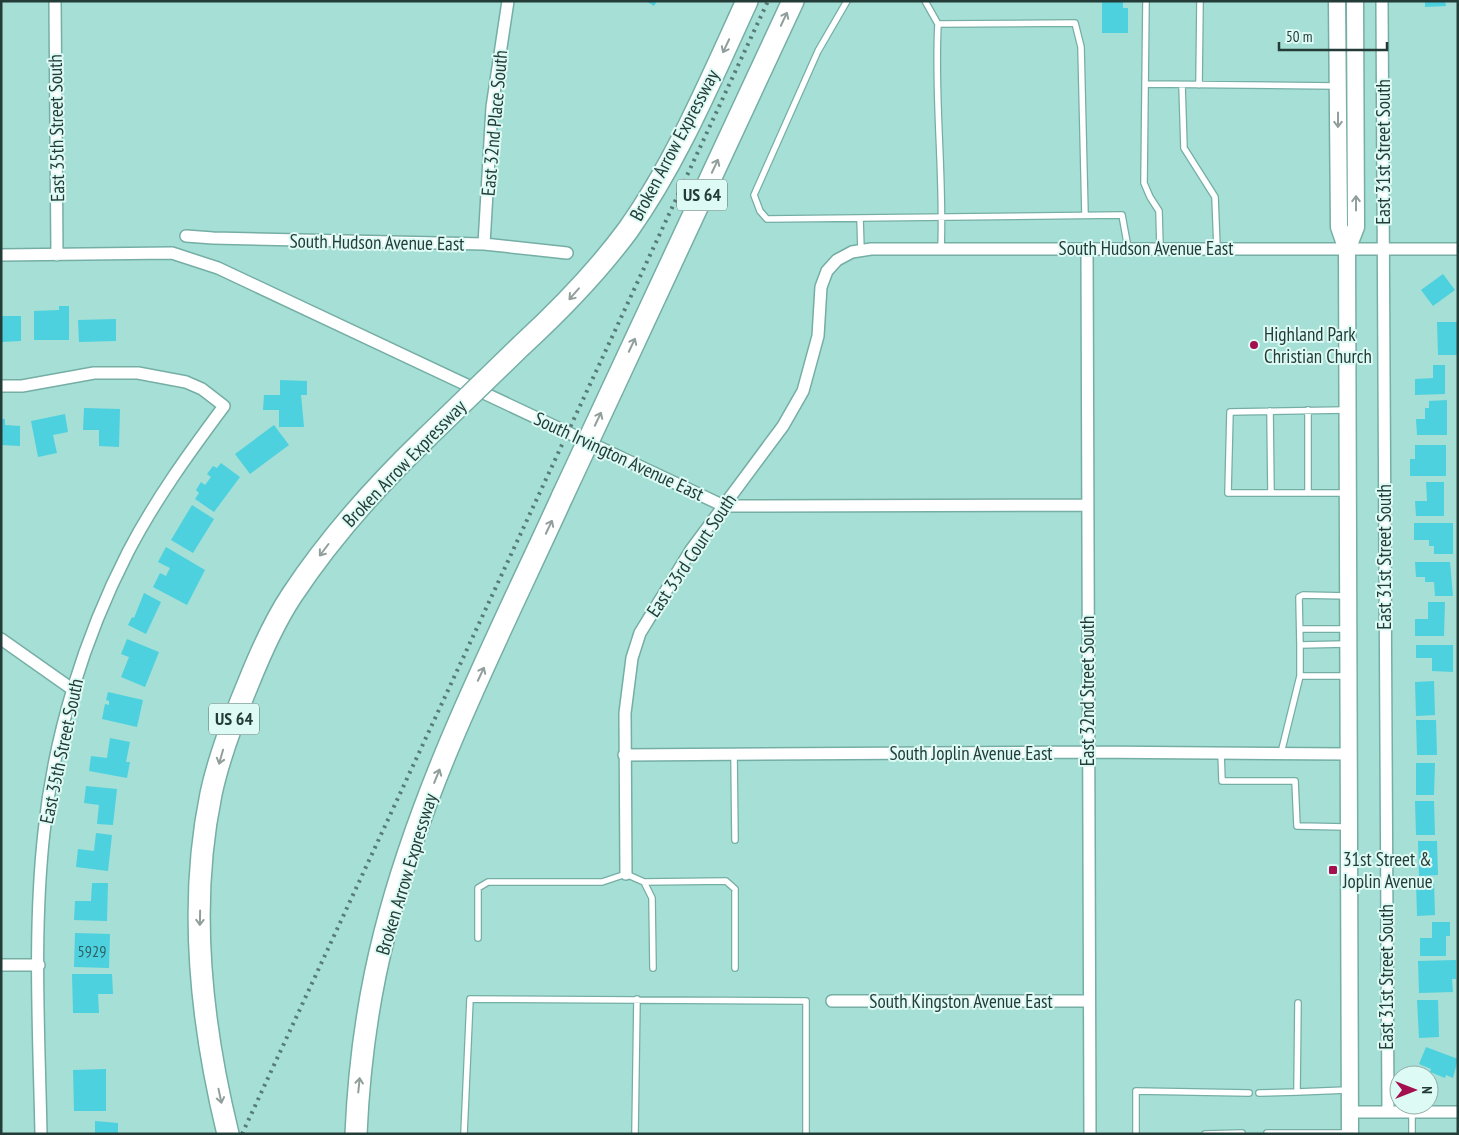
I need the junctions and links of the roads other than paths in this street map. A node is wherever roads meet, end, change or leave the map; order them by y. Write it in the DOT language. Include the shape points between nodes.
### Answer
graph roads {
  1 [pos="54,1"];
  2 [pos="508,1"];
  3 [pos="747,1"];
  4 [pos="792,1"];
  5 [pos="847,1"];
  6 [pos="924,1"];
  7 [pos="1146,1"];
  8 [pos="1200,1"];
  9 [pos="1337,1"];
  10 [pos="1355,1"];
  11 [pos="1382,1"];
  12 [pos="938,24"];
  13 [pos="1146,84"];
  14 [pos="1182,85"];
  15 [pos="1199,85"];
  16 [pos="1338,86"];
  17 [pos="1085,215"];
  18 [pos="942,217"];
  19 [pos="860,218"];
  20 [pos="186,236"];
  21 [pos="484,244"];
  22 [pos="1087,248"];
  23 [pos="1128,248"];
  24 [pos="1160,248"];
  25 [pos="1218,248"];
  26 [pos="941,249"];
  27 [pos="1458,249"];
  28 [pos="861,250"];
  29 [pos="1347,250"];
  30 [pos="1383,250"];
  31 [pos="567,253"];
  32 [pos="1,255"];
  33 [pos="57,255"];
  34 [pos="837,260"];
  35 [pos="1,386"];
  36 [pos="1308,410"];
  37 [pos="1348,410"];
  38 [pos="1270,411"];
  39 [pos="1271,493"];
  40 [pos="1308,493"];
  41 [pos="1348,493"];
  42 [pos="1087,505"];
  43 [pos="724,506"];
  44 [pos="1348,596"];
  45 [pos="1300,629"];
  46 [pos="1348,637"];
  47 [pos="1,639"];
  48 [pos="1300,644"];
  49 [pos="1300,676"];
  50 [pos="1348,676"];
  51 [pos="72,689"];
  52 [pos="1088,752"];
  53 [pos="1220,752"];
  54 [pos="1281,753"];
  55 [pos="734,754"];
  56 [pos="1348,754"];
  57 [pos="624,755"];
  58 [pos="1348,827"];
  59 [pos="735,840"];
  60 [pos="626,874"];
  61 [pos="644,882"];
  62 [pos="478,938"];
  63 [pos="1,965"];
  64 [pos="39,965"];
  65 [pos="653,968"];
  66 [pos="735,968"];
  67 [pos="637,999"];
  68 [pos="1089,1000"];
  69 [pos="832,1001"];
  70 [pos="1298,1003"];
  71 [pos="1350,1090"];
  72 [pos="1297,1092"];
  73 [pos="1249,1093"];
  74 [pos="1259,1093"];
  75 [pos="1350,1112"];
  76 [pos="1388,1112"];
  77 [pos="1439,1112"];
  78 [pos="1458,1112"];
  79 [pos="1412,1115"];
  80 [pos="1242,1133"];
  81 [pos="1267,1133"];
  82 [pos="1350,1133"];
  83 [pos="41,1134"];
  84 [pos="228,1134"];
  85 [pos="356,1134"];
  86 [pos="464,1134"];
  87 [pos="636,1134"];
  88 [pos="806,1134"];
  89 [pos="1090,1134"];
  90 [pos="1136,1134"];
  91 [pos="1200,1134"];
  92 [pos="1205,1134"];
  93 [pos="1301,1134"];
  94 [pos="1412,1134"];
  1 -- 33 [label="street, East 35th Street South"];
  2 -- 21 [label="street, East 32nd Place South" via="492,107"];
  3 -- 84 [label="highway, Broken Arrow Expressway / US 64, one-way, bridge" via="681,141 628,230 561,309 357,508 292,596 253,671 227,740 212,793 201,870 200,955 212,1059"];
  85 -- 4 [label="highway, Broken Arrow Expressway / US 64, one-way, bridge" via="363,1042 372,987 402,873 429,796 460,719"];
  5 -- 19 [label="lane" via="818,51 754,195 766,220"];
  6 -- 12 [label="lane"];
  7 -- 13 [label="lane"];
  8 -- 15 [label="lane"];
  9 -- 16 [label="main road, East 31st Street South"];
  29 -- 10 [label="main road, East 31st Street South, one-way" via="1356,227"];
  11 -- 30 [label="street, East 31st Street South"];
  12 -- 17 [label="lane" via="1075,23 1080,47"];
  12 -- 18 [label="lane" via="935,68"];
  13 -- 14 [label="lane"];
  13 -- 24 [label="lane" via="1144,183 1160,211"];
  14 -- 15 [label="lane"];
  14 -- 25 [label="lane" via="1182,142 1215,196"];
  15 -- 16 [label="lane"];
  16 -- 29 [label="main road, East 31st Street South, one-way" via="1339,227"];
  17 -- 18 [label="lane"];
  17 -- 23 [label="lane" via="1122,215"];
  18 -- 19 [label="lane"];
  18 -- 26 [label="lane"];
  19 -- 28 [label="lane"];
  20 -- 21 [label="street, South Hudson Avenue East"];
  21 -- 31 [label="street, South Hudson Avenue East"];
  22 -- 23 [label="street, South Hudson Avenue East"];
  22 -- 26 [label="street, South Hudson Avenue East"];
  22 -- 42 [label="street, East 32nd Street South"];
  23 -- 24 [label="street, South Hudson Avenue East"];
  24 -- 25 [label="street, South Hudson Avenue East"];
  25 -- 29 [label="street, South Hudson Avenue East"];
  26 -- 28 [label="street, South Hudson Avenue East"];
  27 -- 30 [label="street, South Hudson Avenue East"];
  28 -- 34 [label="street, South Hudson Avenue East"];
  29 -- 30 [label="street, South Hudson Avenue East"];
  29 -- 37 [label="main road, East 31st Street South"];
  30 -- 76 [label="street, East 31st Street South"];
  32 -- 33 [label="street"];
  33 -- 43 [label="street, South Irvington Avenue East" via="151,253 185,256 218,268"];
  34 -- 43 [label="street, East 33rd Court South" via="827,271 822,287 818,336 803,391 783,426"];
  35 -- 51 [label="street, East 35th Street South" via="22,386 94,373 138,373 202,389 224,406 161,494 128,552 88,643"];
  36 -- 37 [label="lane"];
  36 -- 38 [label="lane"];
  36 -- 40 [label="lane"];
  37 -- 41 [label="main road, East 31st Street South"];
  38 -- 39 [label="lane"];
  38 -- 39 [label="lane" via="1230,412 1228,493"];
  39 -- 40 [label="lane"];
  40 -- 41 [label="lane"];
  41 -- 44 [label="main road, East 31st Street South"];
  42 -- 43 [label="street, South Irvington Avenue East"];
  42 -- 52 [label="street, East 32nd Street South"];
  43 -- 57 [label="street, East 33rd Court South" via="691,550 640,633 628,682"];
  44 -- 45 [label="lane" via="1300,597"];
  44 -- 46 [label="main road, East 31st Street South"];
  45 -- 46 [label="lane"];
  45 -- 48 [label="lane"];
  46 -- 48 [label="lane"];
  46 -- 50 [label="main road, East 31st Street South"];
  47 -- 51 [label="street"];
  48 -- 49 [label="lane"];
  49 -- 50 [label="lane"];
  49 -- 54 [label="lane"];
  50 -- 56 [label="main road, East 31st Street South"];
  51 -- 64 [label="street, East 35th Street South" via="44,831 40,871"];
  52 -- 53 [label="street, South Joplin Avenue East"];
  52 -- 55 [label="street, South Joplin Avenue East"];
  52 -- 68 [label="street, East 32nd Street South"];
  53 -- 54 [label="street, South Joplin Avenue East"];
  53 -- 58 [label="lane" via="1222,781 1295,781 1297,826"];
  54 -- 56 [label="street, South Joplin Avenue East"];
  55 -- 57 [label="street, South Joplin Avenue East"];
  55 -- 59 [label="lane"];
  56 -- 58 [label="main road, East 31st Street South"];
  57 -- 60 [label="street, East 33rd Court South"];
  58 -- 71 [label="main road, East 31st Street South"];
  60 -- 61 [label="lane"];
  60 -- 62 [label="lane" via="602,882 488,882 478,888"];
  61 -- 65 [label="lane" via="652,898"];
  61 -- 66 [label="lane" via="726,881 735,889"];
  63 -- 64 [label="street"];
  64 -- 83 [label="street, East 35th Street South"];
  67 -- 86 [label="lane" via="470,999"];
  67 -- 87 [label="lane"];
  67 -- 88 [label="lane" via="806,1000"];
  68 -- 69 [label="street, South Kingston Avenue East"];
  68 -- 89 [label="street, East 32nd Street South"];
  70 -- 72 [label="lane"];
  71 -- 72 [label="lane"];
  71 -- 75 [label="main road, East 31st Street South"];
  72 -- 74 [label="lane"];
  73 -- 90 [label="lane" via="1136,1091"];
  75 -- 76 [label="street"];
  75 -- 82 [label="main road, East 31st Street South"];
  77 -- 78 [label="street"];
  79 -- 94 [label="lane"];
  80 -- 92 [label="lane"];
  81 -- 93 [label="lane"];
  82 -- 93 [label="lane"];
  91 -- 92 [label="lane"];
}
